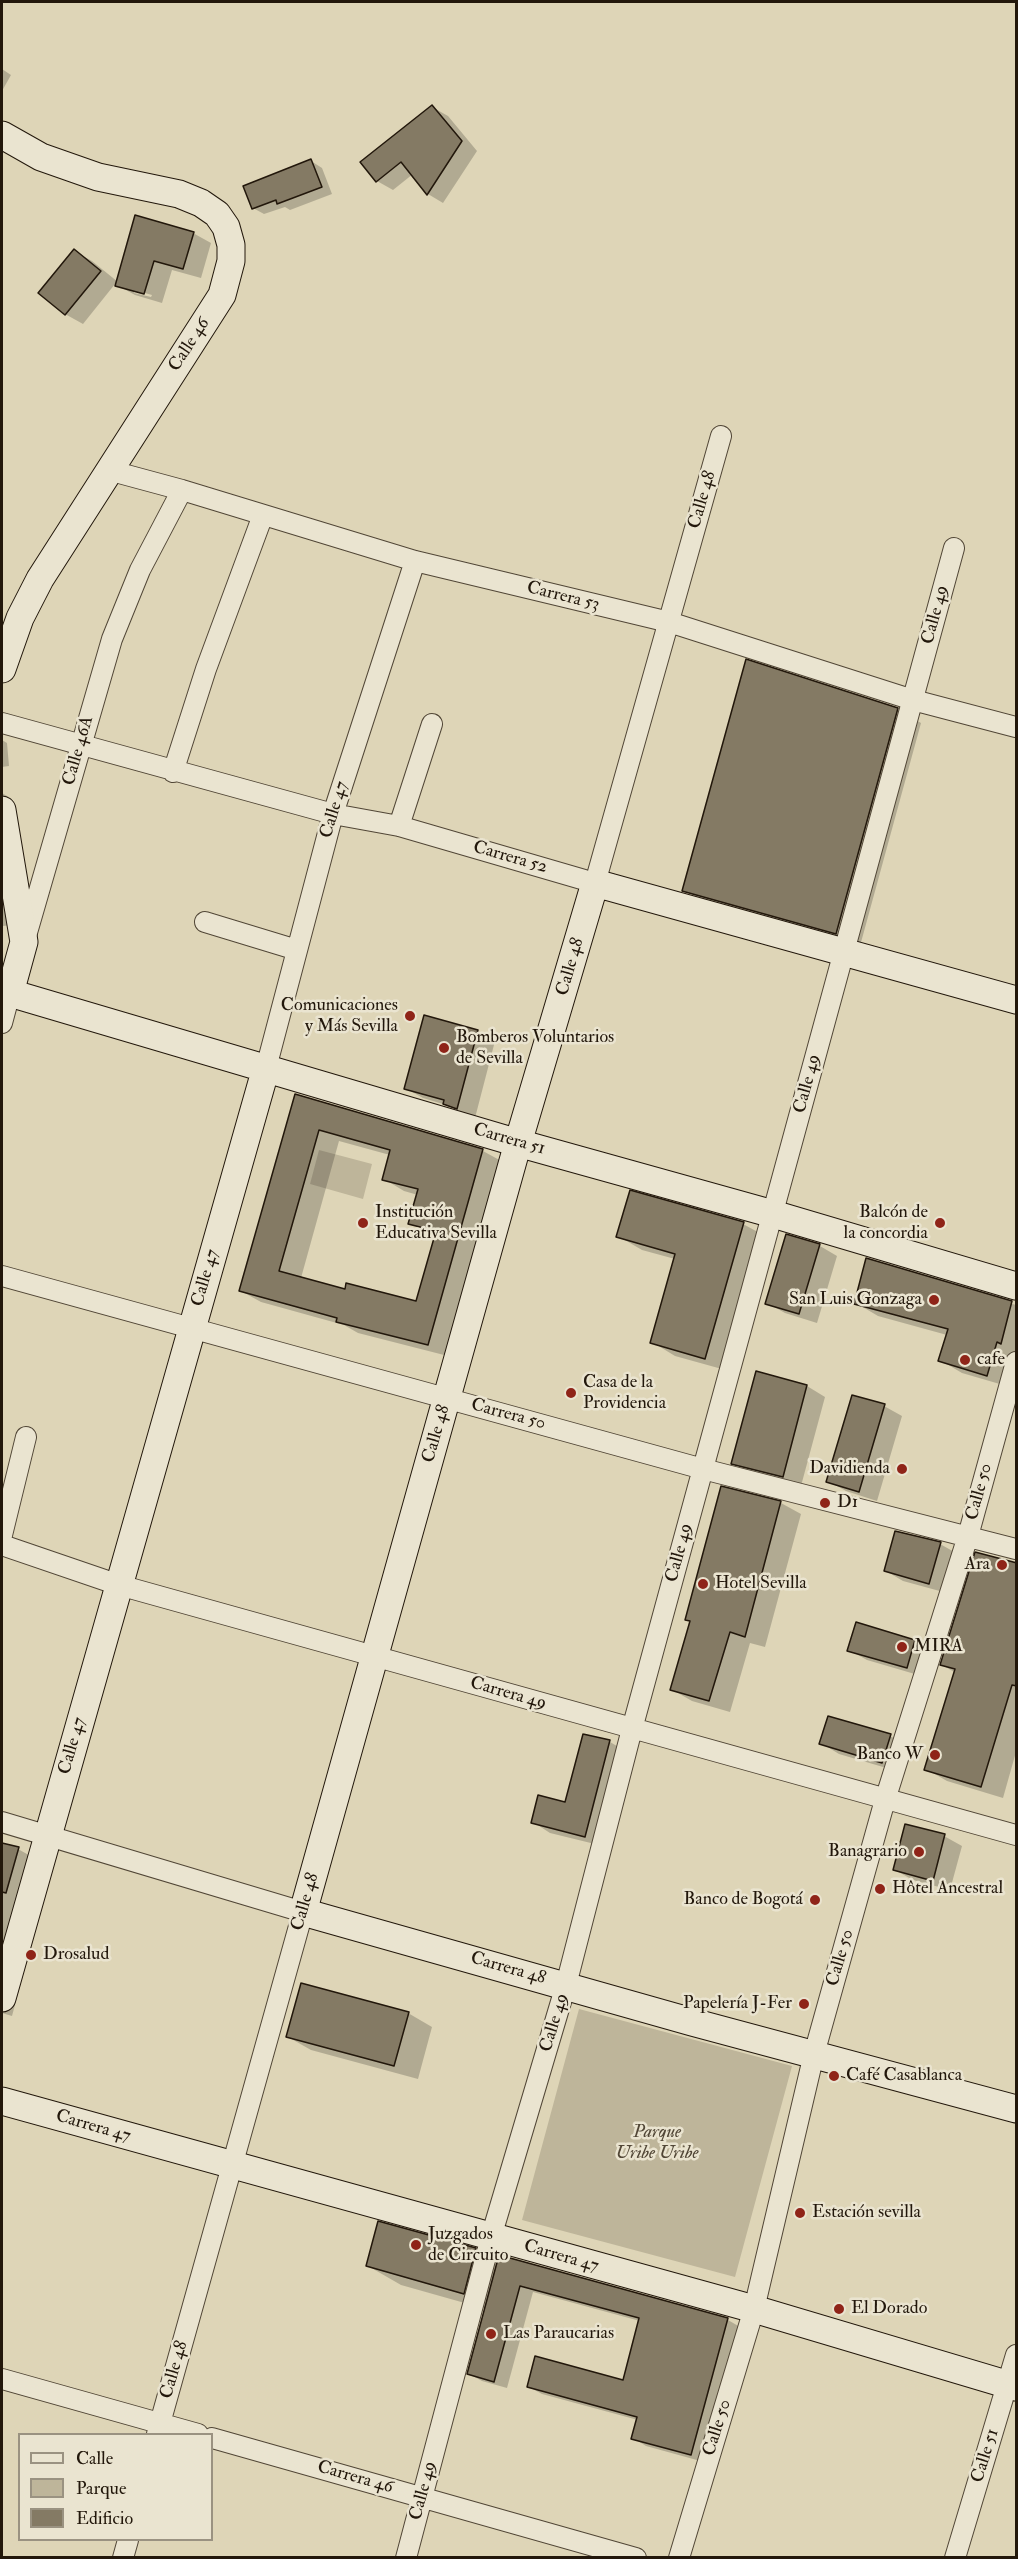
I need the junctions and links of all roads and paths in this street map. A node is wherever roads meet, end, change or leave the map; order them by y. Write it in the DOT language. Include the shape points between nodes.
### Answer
graph roads {
  1 [pos="2,135"];
  2 [pos="721,435"];
  3 [pos="108,470"];
  4 [pos="182,490"];
  5 [pos="263,515"];
  6 [pos="954,548"];
  7 [pos="415,561"];
  8 [pos="669,622"];
  9 [pos="2,669"];
  10 [pos="913,699"];
  11 [pos="2,723"];
  12 [pos="432,724"];
  13 [pos="1017,727"];
  14 [pos="80,745"];
  15 [pos="173,772"];
  16 [pos="2,810"];
  17 [pos="333,814"];
  18 [pos="399,826"];
  19 [pos="595,883"];
  20 [pos="205,922"];
  21 [pos="24,942"];
  22 [pos="297,950"];
  23 [pos="844,952"];
  24 [pos="6,992"];
  25 [pos="1017,1000"];
  26 [pos="2,1023"];
  27 [pos="266,1068"];
  28 [pos="518,1143"];
  29 [pos="773,1214"];
  30 [pos="2,1276"];
  31 [pos="1017,1286"];
  32 [pos="192,1328"];
  33 [pos="1017,1362"];
  34 [pos="447,1398"];
  35 [pos="26,1437"];
  36 [pos="703,1469"];
  37 [pos="2,1535"];
  38 [pos="968,1536"];
  39 [pos="2,1545"];
  40 [pos="1017,1549"];
  41 [pos="119,1585"];
  42 [pos="375,1656"];
  43 [pos="632,1729"];
  44 [pos="885,1800"];
  45 [pos="2,1822"];
  46 [pos="48,1835"];
  47 [pos="1017,1835"];
  48 [pos="303,1912"];
  49 [pos="566,1985"];
  50 [pos="2,1998"];
  51 [pos="814,2054"];
  52 [pos="2,2101"];
  53 [pos="1017,2109"];
  54 [pos="232,2166"];
  55 [pos="491,2237"];
  56 [pos="754,2309"];
  57 [pos="1017,2355"];
  58 [pos="2,2379"];
  59 [pos="1012,2386"];
  60 [pos="159,2429"];
  61 [pos="190,2433"];
  62 [pos="213,2438"];
  63 [pos="423,2498"];
  64 [pos="128,2541"];
  65 [pos="123,2558"];
  66 [pos="406,2558"];
  67 [pos="636,2558"];
  68 [pos="679,2558"];
  69 [pos="955,2558"];
  1 -- 3 [label="main road, Calle 46" via="41,157 98,177 179,194 201,203 217,214 226,227 231,261 222,295"];
  2 -- 8 [label="street, Calle 48"];
  3 -- 4 [label="street, Carrera 53"];
  3 -- 9 [label="main road, Calle 46" via="40,579 20,618"];
  4 -- 5 [label="street, Carrera 53"];
  4 -- 14 [label="street, Calle 46A" via="140,570 112,639"];
  5 -- 7 [label="street, Carrera 53"];
  5 -- 15 [label="street"];
  6 -- 10 [label="street, Calle 49"];
  7 -- 8 [label="street, Carrera 53"];
  7 -- 17 [label="street, Calle 47"];
  8 -- 10 [label="street, Carrera 53"];
  8 -- 19 [label="street, Calle 48"];
  10 -- 13 [label="street, Carrera 53"];
  10 -- 23 [label="street, Calle 49"];
  11 -- 14 [label="street, Carrera 52"];
  12 -- 18 [label="street"];
  14 -- 15 [label="street, Carrera 52"];
  14 -- 21 [label="street, Calle 46A"];
  15 -- 17 [label="street, Carrera 52"];
  16 -- 21 [label="main road"];
  17 -- 18 [label="street, Carrera 52"];
  17 -- 22 [label="street, Calle 47"];
  18 -- 19 [label="street, Carrera 52"];
  19 -- 23 [label="main road, Carrera 52"];
  19 -- 28 [label="main road, Calle 48"];
  20 -- 22 [label="street"];
  21 -- 24 [label="main road, Calle 46A"];
  22 -- 27 [label="street, Calle 47"];
  23 -- 25 [label="main road, Carrera 52"];
  23 -- 29 [label="street, Calle 49"];
  24 -- 26 [label="street, Calle 46A"];
  24 -- 27 [label="main road, Carrera 51"];
  27 -- 28 [label="main road, Carrera 51"];
  27 -- 32 [label="main road, Calle 47"];
  28 -- 29 [label="main road, Carrera 51"];
  28 -- 34 [label="main road, Calle 48"];
  29 -- 31 [label="main road, Carrera 51"];
  29 -- 36 [label="street, Calle 49"];
  30 -- 32 [label="street, Carrera 50"];
  32 -- 34 [label="street, Carrera 50"];
  32 -- 41 [label="main road, Calle 47"];
  33 -- 38 [label="street, Calle 50"];
  34 -- 36 [label="street, Carrera 50"];
  34 -- 42 [label="main road, Calle 48"];
  35 -- 37 [label="street"];
  36 -- 38 [label="street, Carrera 50"];
  36 -- 43 [label="street, Calle 49"];
  38 -- 40 [label="street, Carrera 50"];
  38 -- 44 [label="street, Calle 50"];
  39 -- 41 [label="street, Carrera 49"];
  41 -- 42 [label="street, Carrera 49"];
  41 -- 46 [label="main road, Calle 47"];
  42 -- 43 [label="street, Carrera 49"];
  42 -- 48 [label="main road, Calle 48"];
  43 -- 44 [label="street, Carrera 49"];
  43 -- 49 [label="street, Calle 49"];
  44 -- 47 [label="street, Carrera 49"];
  44 -- 51 [label="street, Calle 50"];
  45 -- 46 [label="street, Carrera 48"];
  46 -- 48 [label="street, Carrera 48"];
  46 -- 50 [label="main road, Calle 47"];
  48 -- 49 [label="main road, Carrera 48"];
  48 -- 54 [label="street, Calle 48"];
  49 -- 51 [label="main road, Carrera 48"];
  49 -- 55 [label="street, Calle 49"];
  51 -- 53 [label="main road, Carrera 48"];
  51 -- 56 [label="street, Calle 50"];
  52 -- 54 [label="main road, Carrera 47"];
  54 -- 55 [label="main road, Carrera 47"];
  54 -- 60 [label="street, Calle 48"];
  55 -- 56 [label="main road, Carrera 47"];
  55 -- 63 [label="street, Calle 49"];
  56 -- 59 [label="main road, Carrera 47"];
  56 -- 68 [label="street, Calle 50"];
  57 -- 59 [label="street, Calle 51"];
  58 -- 60 [label="street"];
  59 -- 69 [label="street, Calle 51"];
  60 -- 61 [label="street"];
  62 -- 63 [label="street, Carrera 46"];
  63 -- 66 [label="street, Calle 49"];
  63 -- 67 [label="street, Carrera 46"];
  64 -- 65 [label="street"];
}
